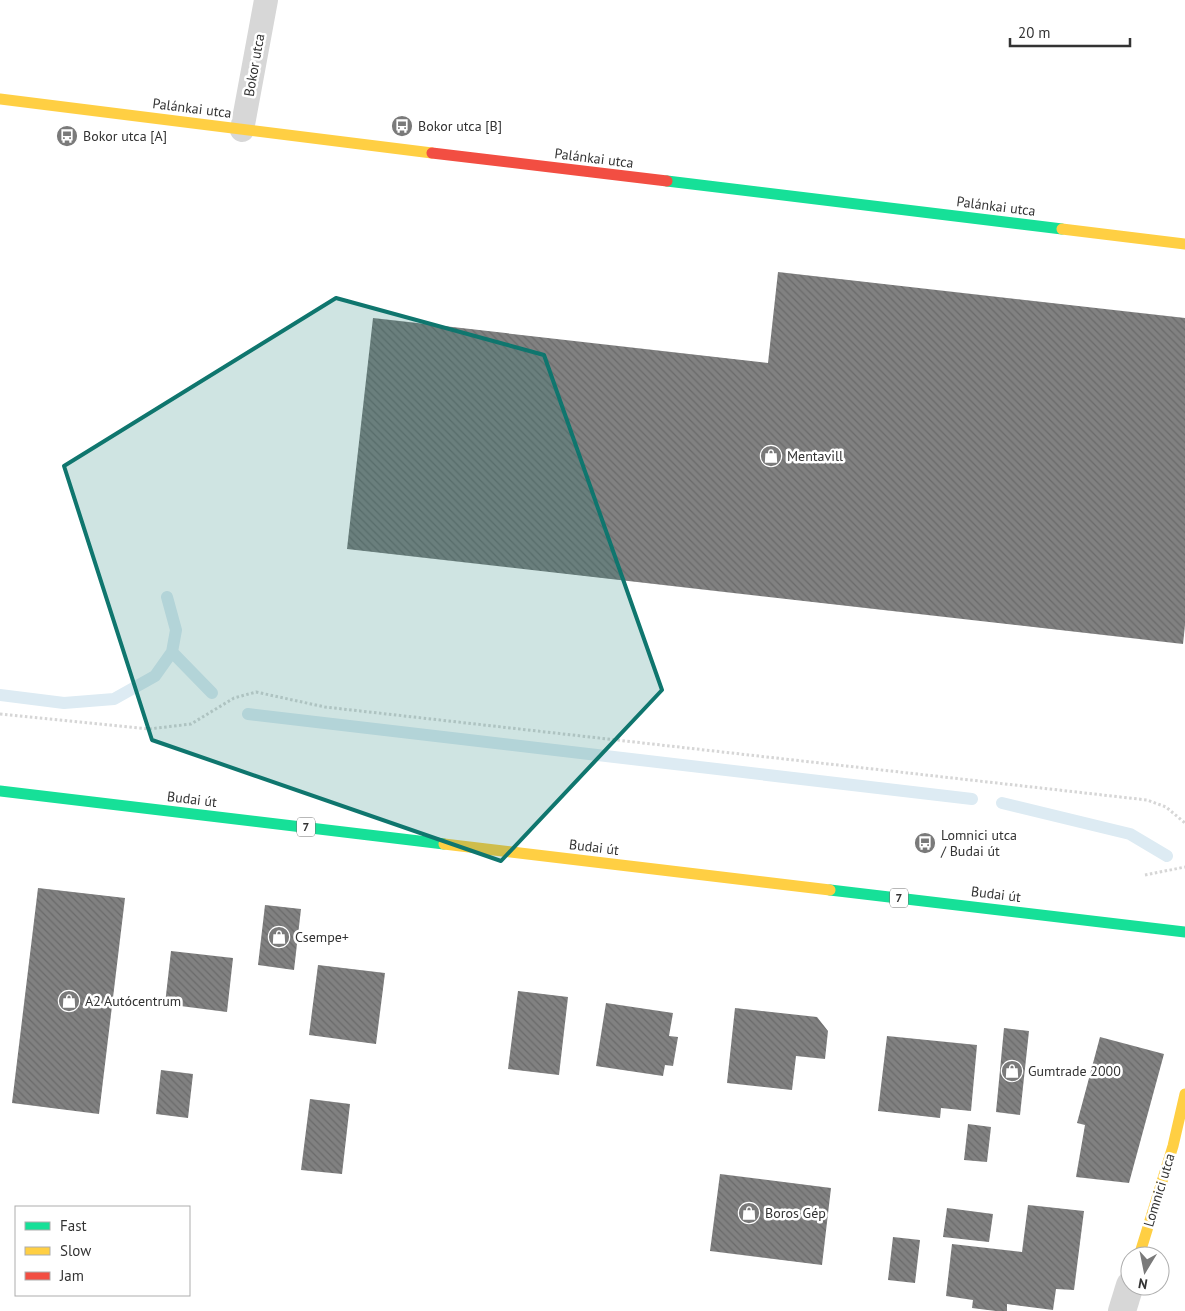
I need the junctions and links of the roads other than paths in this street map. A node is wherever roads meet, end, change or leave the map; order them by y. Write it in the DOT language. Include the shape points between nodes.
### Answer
graph roads {
  1 [pos="266,0"];
  2 [pos="0,99"];
  3 [pos="242,130"];
  4 [pos="1185,244"];
  5 [pos="0,790"];
  6 [pos="1185,932"];
  7 [pos="1185,1094"];
  8 [pos="1142,1246"];
  9 [pos="1127,1296"];
  10 [pos="1122,1311"];
  1 -- 3 [label="lane, Bokor utca"];
  2 -- 3 [label="street, Palánkai utca"];
  3 -- 4 [label="street, Palánkai utca"];
  5 -- 6 [label="street, Budai út / 7"];
  7 -- 8 [label="street, Lomnici utca"];
  9 -- 10 [label="street"];
}
